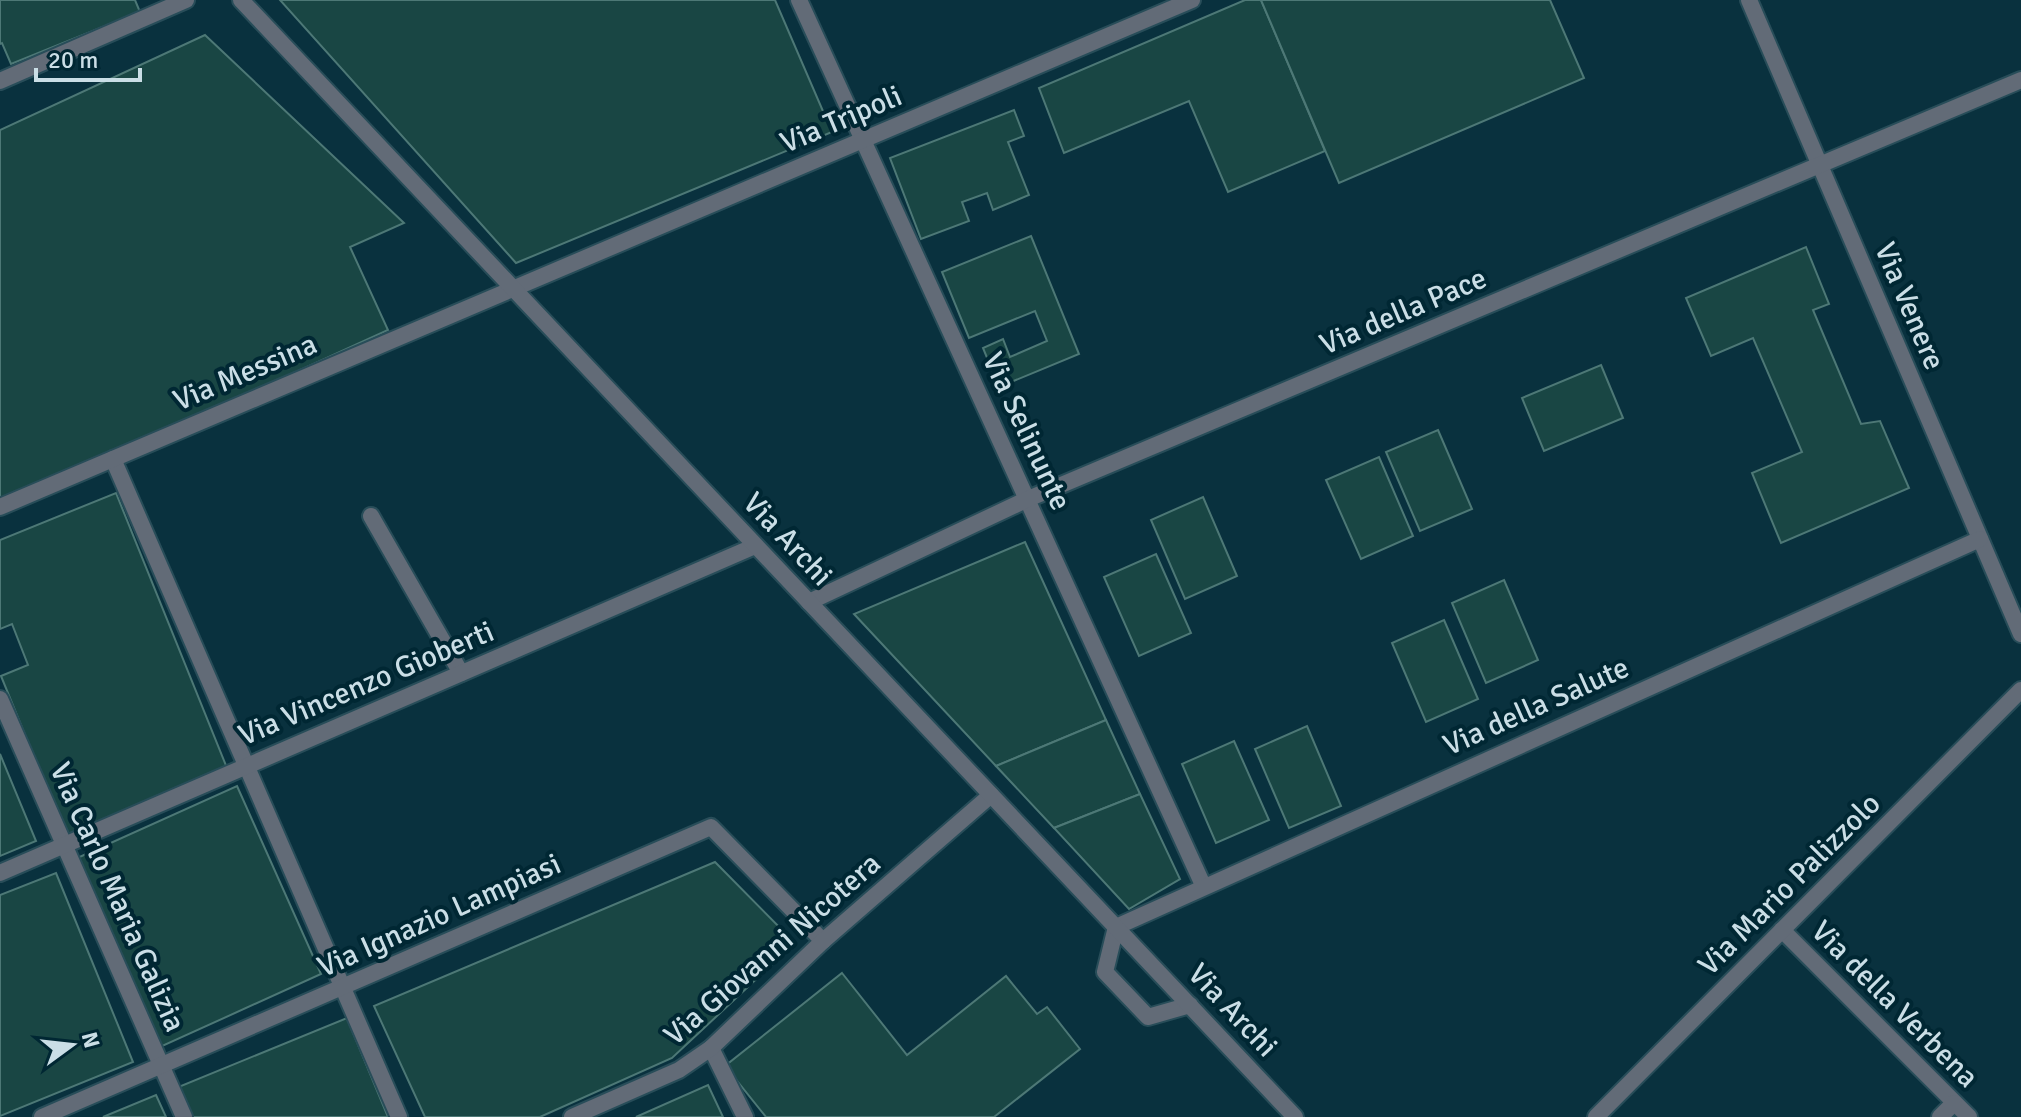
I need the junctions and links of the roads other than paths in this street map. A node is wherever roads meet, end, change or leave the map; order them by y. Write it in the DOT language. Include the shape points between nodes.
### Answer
graph roads {
  1 [pos="186,0"];
  2 [pos="241,0"];
  3 [pos="799,0"];
  4 [pos="1192,0"];
  5 [pos="1749,0"];
  6 [pos="2021,80"];
  7 [pos="0,81"];
  8 [pos="862,141"];
  9 [pos="1820,166"];
  10 [pos="512,287"];
  11 [pos="113,459"];
  12 [pos="1028,499"];
  13 [pos="0,507"];
  14 [pos="371,516"];
  15 [pos="1980,539"];
  16 [pos="755,546"];
  17 [pos="809,602"];
  18 [pos="2021,634"];
  19 [pos="461,673"];
  20 [pos="2021,690"];
  21 [pos="0,699"];
  22 [pos="247,766"];
  23 [pos="991,795"];
  24 [pos="64,845"];
  25 [pos="0,873"];
  26 [pos="1203,885"];
  27 [pos="1116,927"];
  28 [pos="1782,930"];
  29 [pos="823,941"];
  30 [pos="343,988"];
  31 [pos="1190,1005"];
  32 [pos="711,1048"];
  33 [pos="162,1066"];
  34 [pos="1954,1103"];
  35 [pos="42,1117"];
  36 [pos="184,1117"];
  37 [pos="399,1117"];
  38 [pos="572,1117"];
  39 [pos="745,1117"];
  40 [pos="1295,1117"];
  41 [pos="1596,1117"];
  42 [pos="1940,1117"];
  43 [pos="1969,1117"];
  1 -- 7 [label="street"];
  2 -- 10 [label="street, Via Archi"];
  3 -- 8 [label="street, Via Selinunte"];
  4 -- 8 [label="street, Via Tripoli"];
  5 -- 9 [label="street, Via Venere"];
  6 -- 9 [label="street, Via della Pace"];
  8 -- 10 [label="street, Via Tripoli"];
  8 -- 12 [label="street, Via Selinunte"];
  9 -- 12 [label="street, Via della Pace"];
  9 -- 15 [label="street, Via Venere"];
  10 -- 11 [label="street, Via Messina"];
  10 -- 16 [label="street, Via Archi"];
  11 -- 13 [label="street, Via Messina"];
  11 -- 22 [label="street"];
  12 -- 17 [label="street, Via della Pace"];
  12 -- 26 [label="street, Via Selinunte"];
  14 -- 19 [label="street"];
  15 -- 18 [label="street, Via Venere"];
  15 -- 26 [label="street, Via della Salute"];
  16 -- 17 [label="street, Via Archi"];
  16 -- 19 [label="street, Via Vincenzo Gioberti"];
  17 -- 23 [label="street, Via Archi"];
  19 -- 22 [label="street, Via Vincenzo Gioberti"];
  20 -- 28 [label="street, Via Mario Palizzolo"];
  21 -- 24 [label="street, Via Carlo Maria Galizia"];
  22 -- 24 [label="street, Via Vincenzo Gioberti"];
  22 -- 30 [label="street"];
  23 -- 27 [label="street, Via Archi"];
  23 -- 29 [label="street, Via Giovanni Nicotera"];
  24 -- 25 [label="street, Via Vincenzo Gioberti"];
  24 -- 33 [label="street, Via Carlo Maria Galizia"];
  26 -- 27 [label="street, Via della Salute"];
  27 -- 31 [label="street, Via Archi"];
  27 -- 31 [label="street" via="1105,972 1148,1017"];
  28 -- 34 [label="street, Via della Verbena"];
  28 -- 41 [label="street, Via Mario Palizzolo"];
  29 -- 30 [label="street, Via Ignazio Lampiasi" via="711,827"];
  29 -- 32 [label="street, Via Giovanni Nicotera"];
  30 -- 33 [label="street, Via Ignazio Lampiasi"];
  30 -- 37 [label="street"];
  31 -- 40 [label="street, Via Archi"];
  32 -- 38 [label="street, Via Giovanni Nicotera" via="679,1070"];
  32 -- 39 [label="street"];
  33 -- 35 [label="street, Via Ignazio Lampiasi"];
  33 -- 36 [label="street, Via Carlo Maria Galizia"];
  34 -- 42 [label="street"];
  34 -- 43 [label="street, Via della Verbena"];
}
